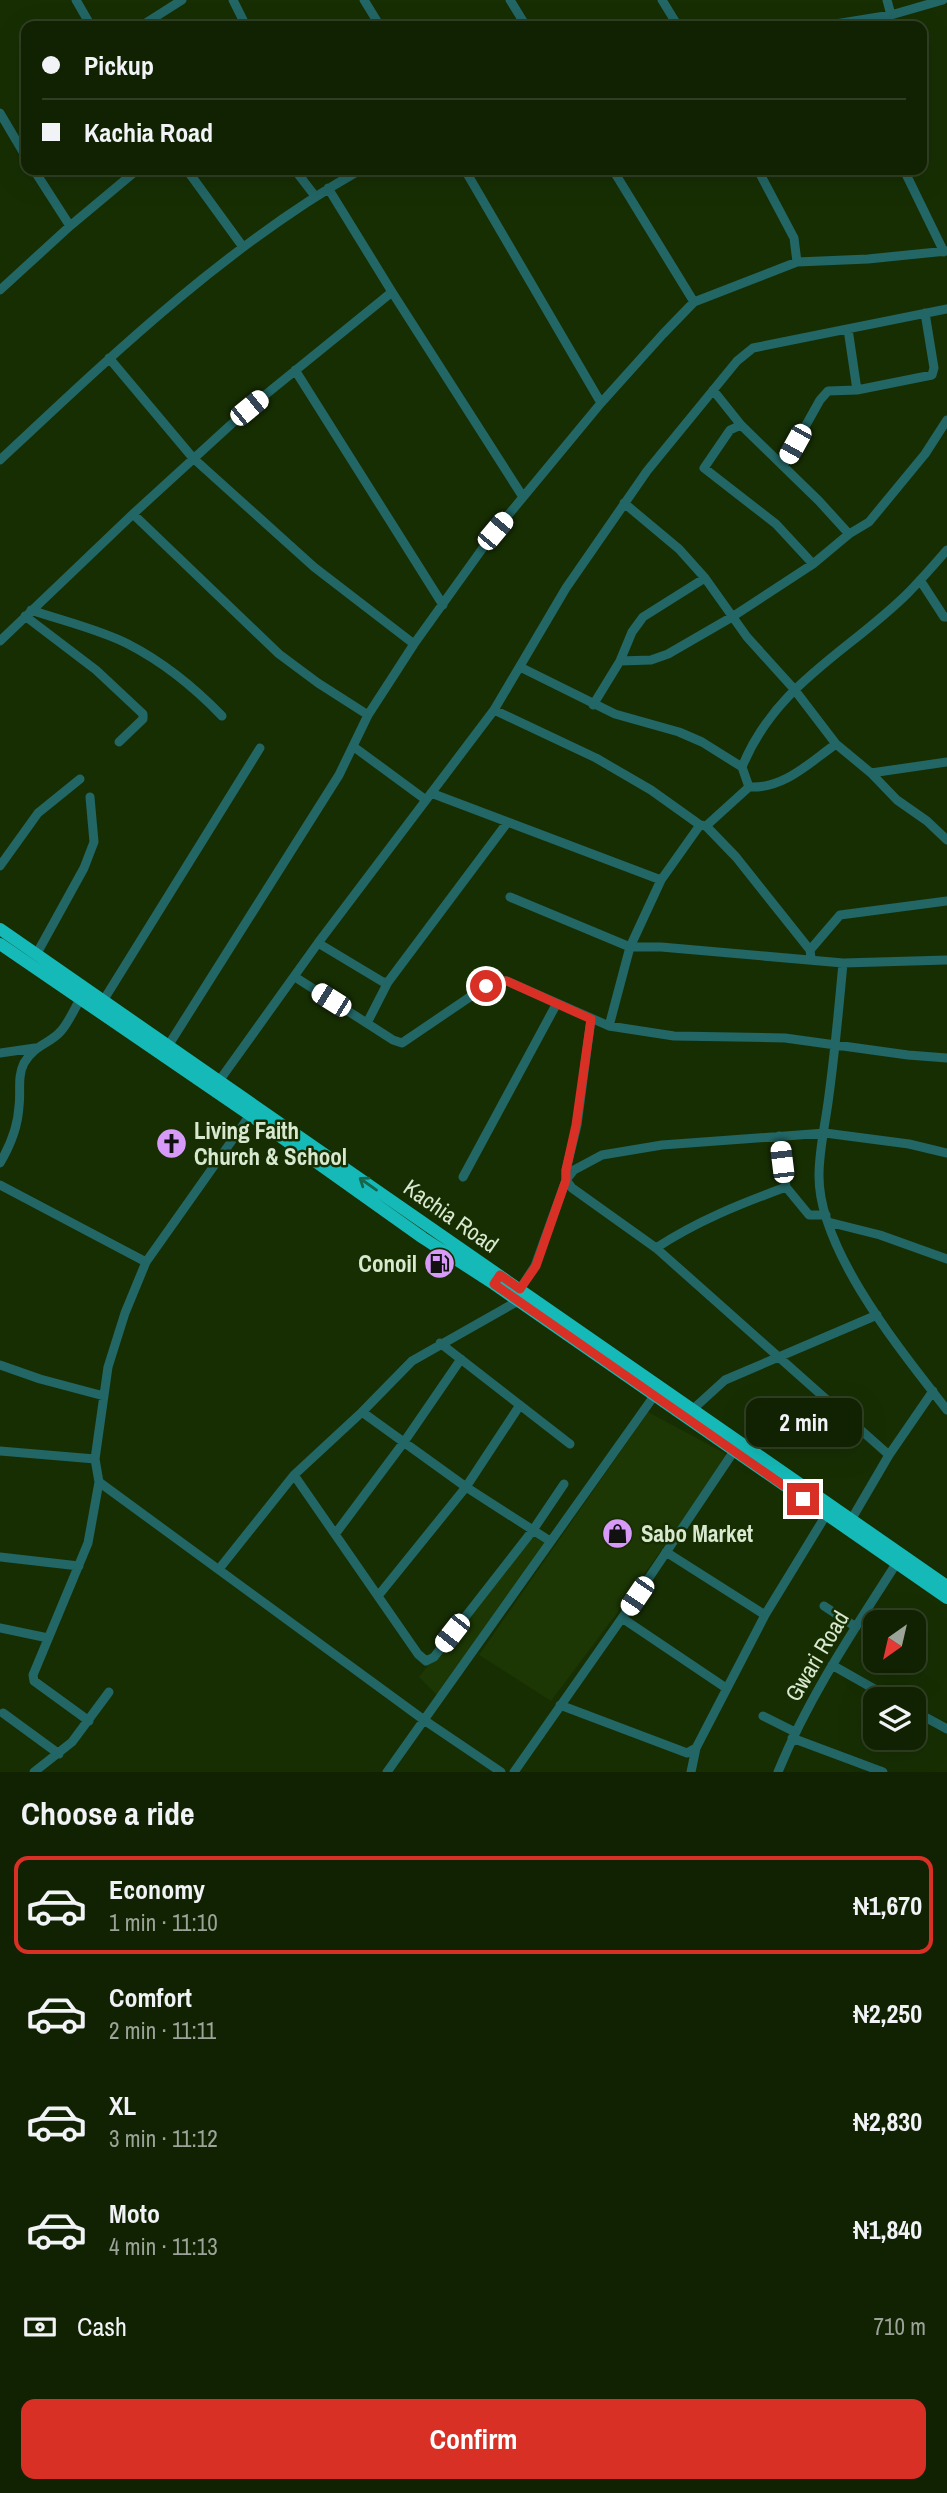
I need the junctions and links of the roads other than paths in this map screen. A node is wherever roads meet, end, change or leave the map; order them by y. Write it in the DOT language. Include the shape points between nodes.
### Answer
graph roads {
  1 [pos="76,0"];
  2 [pos="182,0"];
  3 [pos="233,0"];
  4 [pos="364,0"];
  5 [pos="510,0"];
  6 [pos="662,0"];
  7 [pos="887,0"];
  8 [pos="943,0"];
  9 [pos="891,15"];
  10 [pos="89,21"];
  11 [pos="149,21"];
  12 [pos="244,21"];
  13 [pos="377,21"];
  14 [pos="523,21"];
  15 [pos="675,21"];
  16 [pos="854,21"];
  17 [pos="0,113"];
  18 [pos="21,149"];
  19 [pos="37,175"];
  20 [pos="130,175"];
  21 [pos="191,175"];
  22 [pos="299,175"];
  23 [pos="351,175"];
  24 [pos="468,175"];
  25 [pos="616,175"];
  26 [pos="761,175"];
  27 [pos="907,175"];
  28 [pos="328,188"];
  29 [pos="315,196"];
  30 [pos="70,226"];
  31 [pos="243,247"];
  32 [pos="946,251"];
  33 [pos="797,262"];
  34 [pos="0,290"];
  35 [pos="391,292"];
  36 [pos="694,302"];
  37 [pos="947,309"];
  38 [pos="925,313"];
  39 [pos="848,330"];
  40 [pos="110,358"];
  41 [pos="295,370"];
  42 [pos="713,390"];
  43 [pos="857,390"];
  44 [pos="601,402"];
  45 [pos="947,421"];
  46 [pos="741,425"];
  47 [pos="193,458"];
  48 [pos="0,460"];
  49 [pos="783,466"];
  50 [pos="523,496"];
  51 [pos="624,503"];
  52 [pos="133,514"];
  53 [pos="849,534"];
  54 [pos="947,550"];
  55 [pos="813,564"];
  56 [pos="705,578"];
  57 [pos="920,580"];
  58 [pos="443,606"];
  59 [pos="28,613"];
  60 [pos="732,617"];
  61 [pos="947,617"];
  62 [pos="0,641"];
  63 [pos="414,644"];
  64 [pos="620,661"];
  65 [pos="520,667"];
  66 [pos="794,689"];
  67 [pos="593,705"];
  68 [pos="494,710"];
  69 [pos="368,715"];
  70 [pos="222,716"];
  71 [pos="120,742"];
  72 [pos="836,744"];
  73 [pos="354,747"];
  74 [pos="260,748"];
  75 [pos="947,762"];
  76 [pos="742,767"];
  77 [pos="871,773"];
  78 [pos="80,779"];
  79 [pos="749,788"];
  80 [pos="428,796"];
  81 [pos="90,797"];
  82 [pos="507,823"];
  83 [pos="703,826"];
  84 [pos="947,840"];
  85 [pos="0,866"];
  86 [pos="660,880"];
  87 [pos="510,897"];
  88 [pos="947,901"];
  89 [pos="0,929"];
  90 [pos="318,943"];
  91 [pos="0,944"];
  92 [pos="631,947"];
  93 [pos="811,954"];
  94 [pos="36,955"];
  95 [pos="947,960"];
  96 [pos="843,963"];
  97 [pos="295,977"];
  98 [pos="388,982"];
  99 [pos="81,998"];
  100 [pos="103,1001"];
  101 [pos="557,1003"];
  102 [pos="591,1019"];
  103 [pos="367,1023"];
  104 [pos="609,1026"];
  105 [pos="168,1046"];
  106 [pos="836,1046"];
  107 [pos="35,1048"];
  108 [pos="0,1053"];
  109 [pos="947,1058"];
  110 [pos="219,1082"];
  111 [pos="250,1115"];
  112 [pos="825,1133"];
  113 [pos="779,1136"];
  114 [pos="947,1153"];
  115 [pos="0,1163"];
  116 [pos="463,1177"];
  117 [pos="566,1180"];
  118 [pos="0,1185"];
  119 [pos="786,1187"];
  120 [pos="827,1219"];
  121 [pos="656,1248"];
  122 [pos="947,1259"];
  123 [pos="146,1262"];
  124 [pos="497,1279"];
  125 [pos="519,1295"];
  126 [pos="877,1315"];
  127 [pos="440,1343"];
  128 [pos="779,1358"];
  129 [pos="461,1359"];
  130 [pos="0,1365"];
  131 [pos="933,1391"];
  132 [pos="104,1396"];
  133 [pos="654,1396"];
  134 [pos="520,1405"];
  135 [pos="692,1410"];
  136 [pos="947,1410"];
  137 [pos="362,1412"];
  138 [pos="404,1442"];
  139 [pos="570,1444"];
  140 [pos="0,1451"];
  141 [pos="734,1451"];
  142 [pos="889,1455"];
  143 [pos="95,1459"];
  144 [pos="294,1475"];
  145 [pos="99,1482"];
  146 [pos="564,1485"];
  147 [pos="466,1487"];
  148 [pos="826,1515"];
  149 [pos="851,1520"];
  150 [pos="533,1530"];
  151 [pos="336,1533"];
  152 [pos="550,1541"];
  153 [pos="666,1552"];
  154 [pos="0,1557"];
  155 [pos="896,1564"];
  156 [pos="79,1566"];
  157 [pos="219,1569"];
  158 [pos="947,1586"];
  159 [pos="378,1597"];
  160 [pos="947,1598"];
  161 [pos="824,1606"];
  162 [pos="765,1615"];
  163 [pos="622,1618"];
  164 [pos="856,1627"];
  165 [pos="0,1628"];
  166 [pos="48,1638"];
  167 [pos="832,1665"];
  168 [pos="871,1687"];
  169 [pos="726,1688"];
  170 [pos="109,1692"];
  171 [pos="560,1705"];
  172 [pos="3,1713"];
  173 [pos="763,1716"];
  174 [pos="926,1718"];
  175 [pos="424,1720"];
  176 [pos="89,1721"];
  177 [pos="947,1729"];
  178 [pos="793,1735"];
  179 [pos="696,1748"];
  180 [pos="59,1754"];
  181 [pos="34,1772"];
  182 [pos="387,1772"];
  183 [pos="501,1772"];
  184 [pos="514,1772"];
  185 [pos="691,1772"];
  186 [pos="778,1772"];
  187 [pos="883,1772"];
  1 -- 10 [label="street"];
  2 -- 11 [label="street"];
  3 -- 12 [label="street"];
  4 -- 13 [label="street"];
  5 -- 14 [label="street"];
  6 -- 15 [label="street"];
  7 -- 9 [label="street"];
  8 -- 9 [label="street"];
  9 -- 16 [label="street"];
  17 -- 18 [label="street"];
  19 -- 30 [label="street"];
  20 -- 30 [label="street"];
  21 -- 31 [label="street"];
  22 -- 29 [label="street"];
  23 -- 28 [label="street"];
  24 -- 44 [label="street"];
  25 -- 36 [label="street"];
  26 -- 33 [label="street" via="794,238"];
  27 -- 32 [label="street"];
  28 -- 29 [label="street"];
  28 -- 35 [label="street"];
  29 -- 31 [label="street"];
  30 -- 34 [label="street"];
  31 -- 40 [label="street"];
  32 -- 33 [label="street"];
  33 -- 36 [label="street"];
  35 -- 41 [label="street"];
  35 -- 50 [label="street"];
  36 -- 44 [label="street"];
  37 -- 38 [label="street"];
  38 -- 39 [label="street"];
  38 -- 43 [label="street" via="932,375"];
  39 -- 42 [label="street" via="753,348"];
  39 -- 43 [label="street"];
  40 -- 47 [label="street"];
  40 -- 48 [label="street"];
  41 -- 47 [label="street"];
  41 -- 58 [label="street"];
  42 -- 46 [label="street"];
  42 -- 51 [label="street"];
  43 -- 49 [label="street" via="828,391"];
  44 -- 50 [label="street"];
  45 -- 53 [label="street" via="869,522"];
  46 -- 49 [label="street"];
  46 -- 55 [label="street" via="730,430 704,468 776,524"];
  47 -- 52 [label="street"];
  47 -- 63 [label="street" via="314,567"];
  49 -- 53 [label="street"];
  50 -- 58 [label="street"];
  51 -- 56 [label="street" via="679,549"];
  51 -- 65 [label="street" via="566,587"];
  52 -- 59 [label="street"];
  52 -- 69 [label="street" via="279,654"];
  53 -- 55 [label="street"];
  54 -- 57 [label="street"];
  55 -- 60 [label="street"];
  56 -- 60 [label="street"];
  56 -- 64 [label="street" via="643,617"];
  57 -- 61 [label="street"];
  57 -- 66 [label="street"];
  58 -- 63 [label="street"];
  59 -- 62 [label="street"];
  59 -- 70 [label="street" via="126,643 165,665"];
  59 -- 71 [label="street" via="143,714"];
  60 -- 64 [label="street" via="668,654"];
  60 -- 66 [label="street"];
  63 -- 69 [label="street"];
  64 -- 67 [label="street"];
  65 -- 67 [label="street"];
  65 -- 68 [label="street"];
  66 -- 72 [label="street"];
  66 -- 76 [label="street" via="762,728"];
  67 -- 76 [label="street" via="679,732"];
  68 -- 80 [label="street"];
  68 -- 83 [label="street" via="596,758"];
  69 -- 73 [label="street"];
  72 -- 77 [label="street"];
  72 -- 79 [label="street" via="791,777"];
  73 -- 80 [label="street"];
  73 -- 105 [label="street" via="265,897"];
  74 -- 100 [label="street"];
  75 -- 77 [label="street"];
  76 -- 79 [label="street"];
  77 -- 84 [label="street"];
  78 -- 85 [label="street" via="38,813"];
  79 -- 83 [label="street"];
  80 -- 82 [label="street"];
  80 -- 90 [label="street"];
  81 -- 94 [label="street" via="94,842"];
  82 -- 86 [label="street"];
  82 -- 98 [label="street"];
  83 -- 86 [label="street"];
  83 -- 93 [label="street" via="736,857"];
  86 -- 92 [label="street"];
  87 -- 92 [label="street"];
  88 -- 93 [label="street" via="840,915"];
  89 -- 94 [label="highway, Kachia Road"];
  90 -- 97 [label="street"];
  90 -- 98 [label="street"];
  91 -- 99 [label="highway, Kachia Road"];
  92 -- 93 [label="street"];
  92 -- 104 [label="street"];
  93 -- 96 [label="street"];
  94 -- 100 [label="highway, Kachia Road"];
  95 -- 96 [label="street"];
  96 -- 106 [label="street"];
  97 -- 103 [label="street"];
  97 -- 110 [label="street"];
  98 -- 103 [label="street"];
  99 -- 107 [label="street" via="60,1033"];
  99 -- 111 [label="highway, Kachia Road"];
  100 -- 105 [label="highway, Kachia Road"];
  101 -- 102 [label="street"];
  101 -- 103 [label="street" via="507,981 496,981 402,1042"];
  101 -- 116 [label="street"];
  102 -- 104 [label="street"];
  102 -- 117 [label="street"];
  104 -- 106 [label="street" via="674,1036 785,1038"];
  105 -- 110 [label="highway, Kachia Road"];
  106 -- 109 [label="street"];
  106 -- 112 [label="street"];
  107 -- 108 [label="street"];
  107 -- 115 [label="street" via="19,1081 17,1121"];
  124 -- 110 [label="highway, Kachia Road, one-way"];
  111 -- 123 [label="street"];
  111 -- 124 [label="highway, Kachia Road" via="423,1238"];
  112 -- 113 [label="street"];
  112 -- 114 [label="street"];
  112 -- 120 [label="street" via="819,1176"];
  113 -- 117 [label="street" via="603,1154 574,1170"];
  113 -- 119 [label="street"];
  117 -- 121 [label="street"];
  117 -- 125 [label="street" via="536,1266"];
  118 -- 123 [label="street"];
  119 -- 120 [label="street" via="809,1215"];
  119 -- 121 [label="street" via="729,1208"];
  120 -- 122 [label="street"];
  120 -- 126 [label="street" via="840,1254"];
  121 -- 128 [label="street"];
  123 -- 132 [label="street" via="120,1326"];
  124 -- 125 [label="highway, Kachia Road"];
  125 -- 127 [label="street"];
  125 -- 133 [label="highway, Kachia Road"];
  125 -- 135 [label="highway, Kachia Road"];
  126 -- 128 [label="street"];
  126 -- 131 [label="street"];
  127 -- 129 [label="street"];
  127 -- 137 [label="street" via="412,1361"];
  128 -- 135 [label="street" via="725,1380"];
  128 -- 142 [label="street"];
  129 -- 134 [label="street"];
  129 -- 138 [label="street"];
  130 -- 132 [label="street"];
  131 -- 136 [label="street"];
  131 -- 142 [label="street"];
  132 -- 143 [label="street"];
  133 -- 141 [label="highway, Kachia Road"];
  133 -- 152 [label="street"];
  134 -- 139 [label="street"];
  134 -- 147 [label="street"];
  135 -- 149 [label="highway, Kachia Road"];
  137 -- 138 [label="street"];
  137 -- 144 [label="street"];
  138 -- 147 [label="street"];
  138 -- 151 [label="street"];
  140 -- 143 [label="street"];
  141 -- 148 [label="highway, Kachia Road"];
  141 -- 153 [label="street"];
  142 -- 149 [label="street"];
  143 -- 145 [label="street"];
  144 -- 151 [label="street"];
  144 -- 157 [label="street"];
  145 -- 156 [label="street" via="88,1544"];
  145 -- 157 [label="street"];
  146 -- 150 [label="street"];
  147 -- 150 [label="street"];
  147 -- 159 [label="street"];
  148 -- 155 [label="highway, Kachia Road"];
  148 -- 162 [label="street"];
  149 -- 158 [label="highway, Kachia Road"];
  150 -- 152 [label="street"];
  150 -- 159 [label="street" via="429,1661 418,1654"];
  151 -- 159 [label="street"];
  152 -- 175 [label="street"];
  153 -- 162 [label="street"];
  153 -- 163 [label="street"];
  154 -- 156 [label="street"];
  155 -- 160 [label="highway, Kachia Road"];
  155 -- 164 [label="street, Gwari Road"];
  156 -- 166 [label="street"];
  157 -- 175 [label="street"];
  161 -- 164 [label="street"];
  162 -- 169 [label="street"];
  163 -- 169 [label="street"];
  163 -- 171 [label="street"];
  164 -- 167 [label="street, Gwari Road"];
  165 -- 166 [label="street"];
  166 -- 176 [label="street" via="34,1681"];
  167 -- 168 [label="street"];
  167 -- 178 [label="street, Gwari Road"];
  169 -- 179 [label="street"];
  170 -- 176 [label="street"];
  171 -- 179 [label="street" via="687,1753"];
  171 -- 184 [label="street"];
  172 -- 180 [label="street"];
  173 -- 178 [label="street"];
  174 -- 177 [label="street"];
  175 -- 182 [label="street"];
  175 -- 183 [label="street"];
  176 -- 180 [label="street"];
  178 -- 186 [label="street, Gwari Road"];
  178 -- 187 [label="street"];
  179 -- 185 [label="street"];
  180 -- 181 [label="street"];
}
